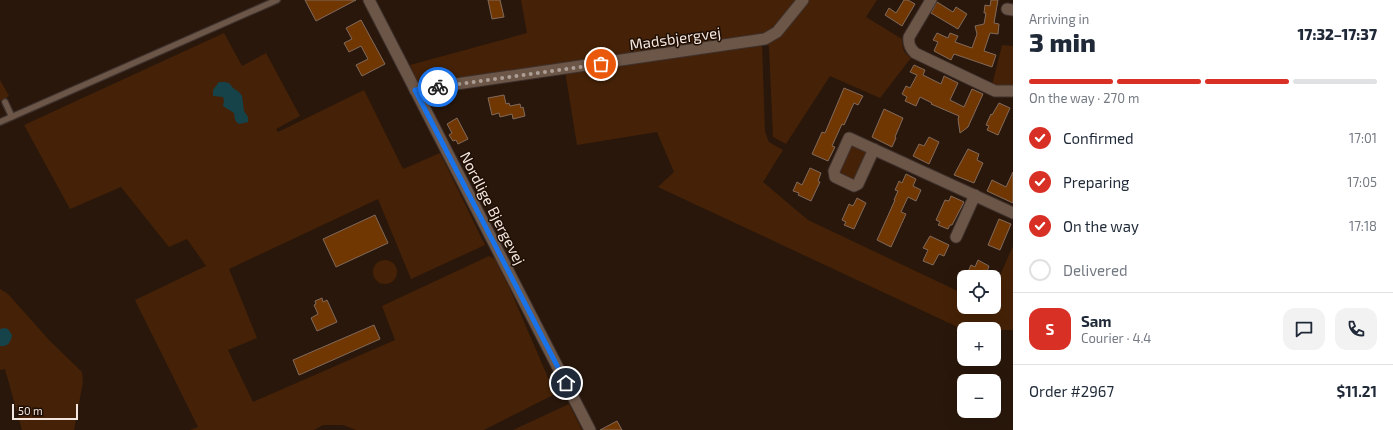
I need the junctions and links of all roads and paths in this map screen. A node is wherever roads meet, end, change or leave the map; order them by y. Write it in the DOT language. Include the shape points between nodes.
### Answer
graph roads {
  1 [pos="277,0"];
  2 [pos="369,0"];
  3 [pos="803,0"];
  4 [pos="931,0"];
  5 [pos="415,90"];
  6 [pos="1013,91"];
  7 [pos="5,102"];
  8 [pos="12,117"];
  9 [pos="0,122"];
  10 [pos="874,149"];
  11 [pos="975,195"];
  12 [pos="1013,213"];
  13 [pos="956,237"];
  14 [pos="590,430"];
  1 -- 8 [label="lane"];
  2 -- 5 [label="street, Nordlige Bjergevej"];
  3 -- 5 [label="street, Madsbjergvej" via="777,32 765,39"];
  4 -- 6 [label="street" via="909,37 908,42 912,51 995,91"];
  5 -- 14 [label="street, Nordlige Bjergevej"];
  7 -- 8 [label="lane"];
  8 -- 9 [label="lane"];
  10 -- 11 [label="street"];
  11 -- 12 [label="street"];
  11 -- 13 [label="street"];
}
